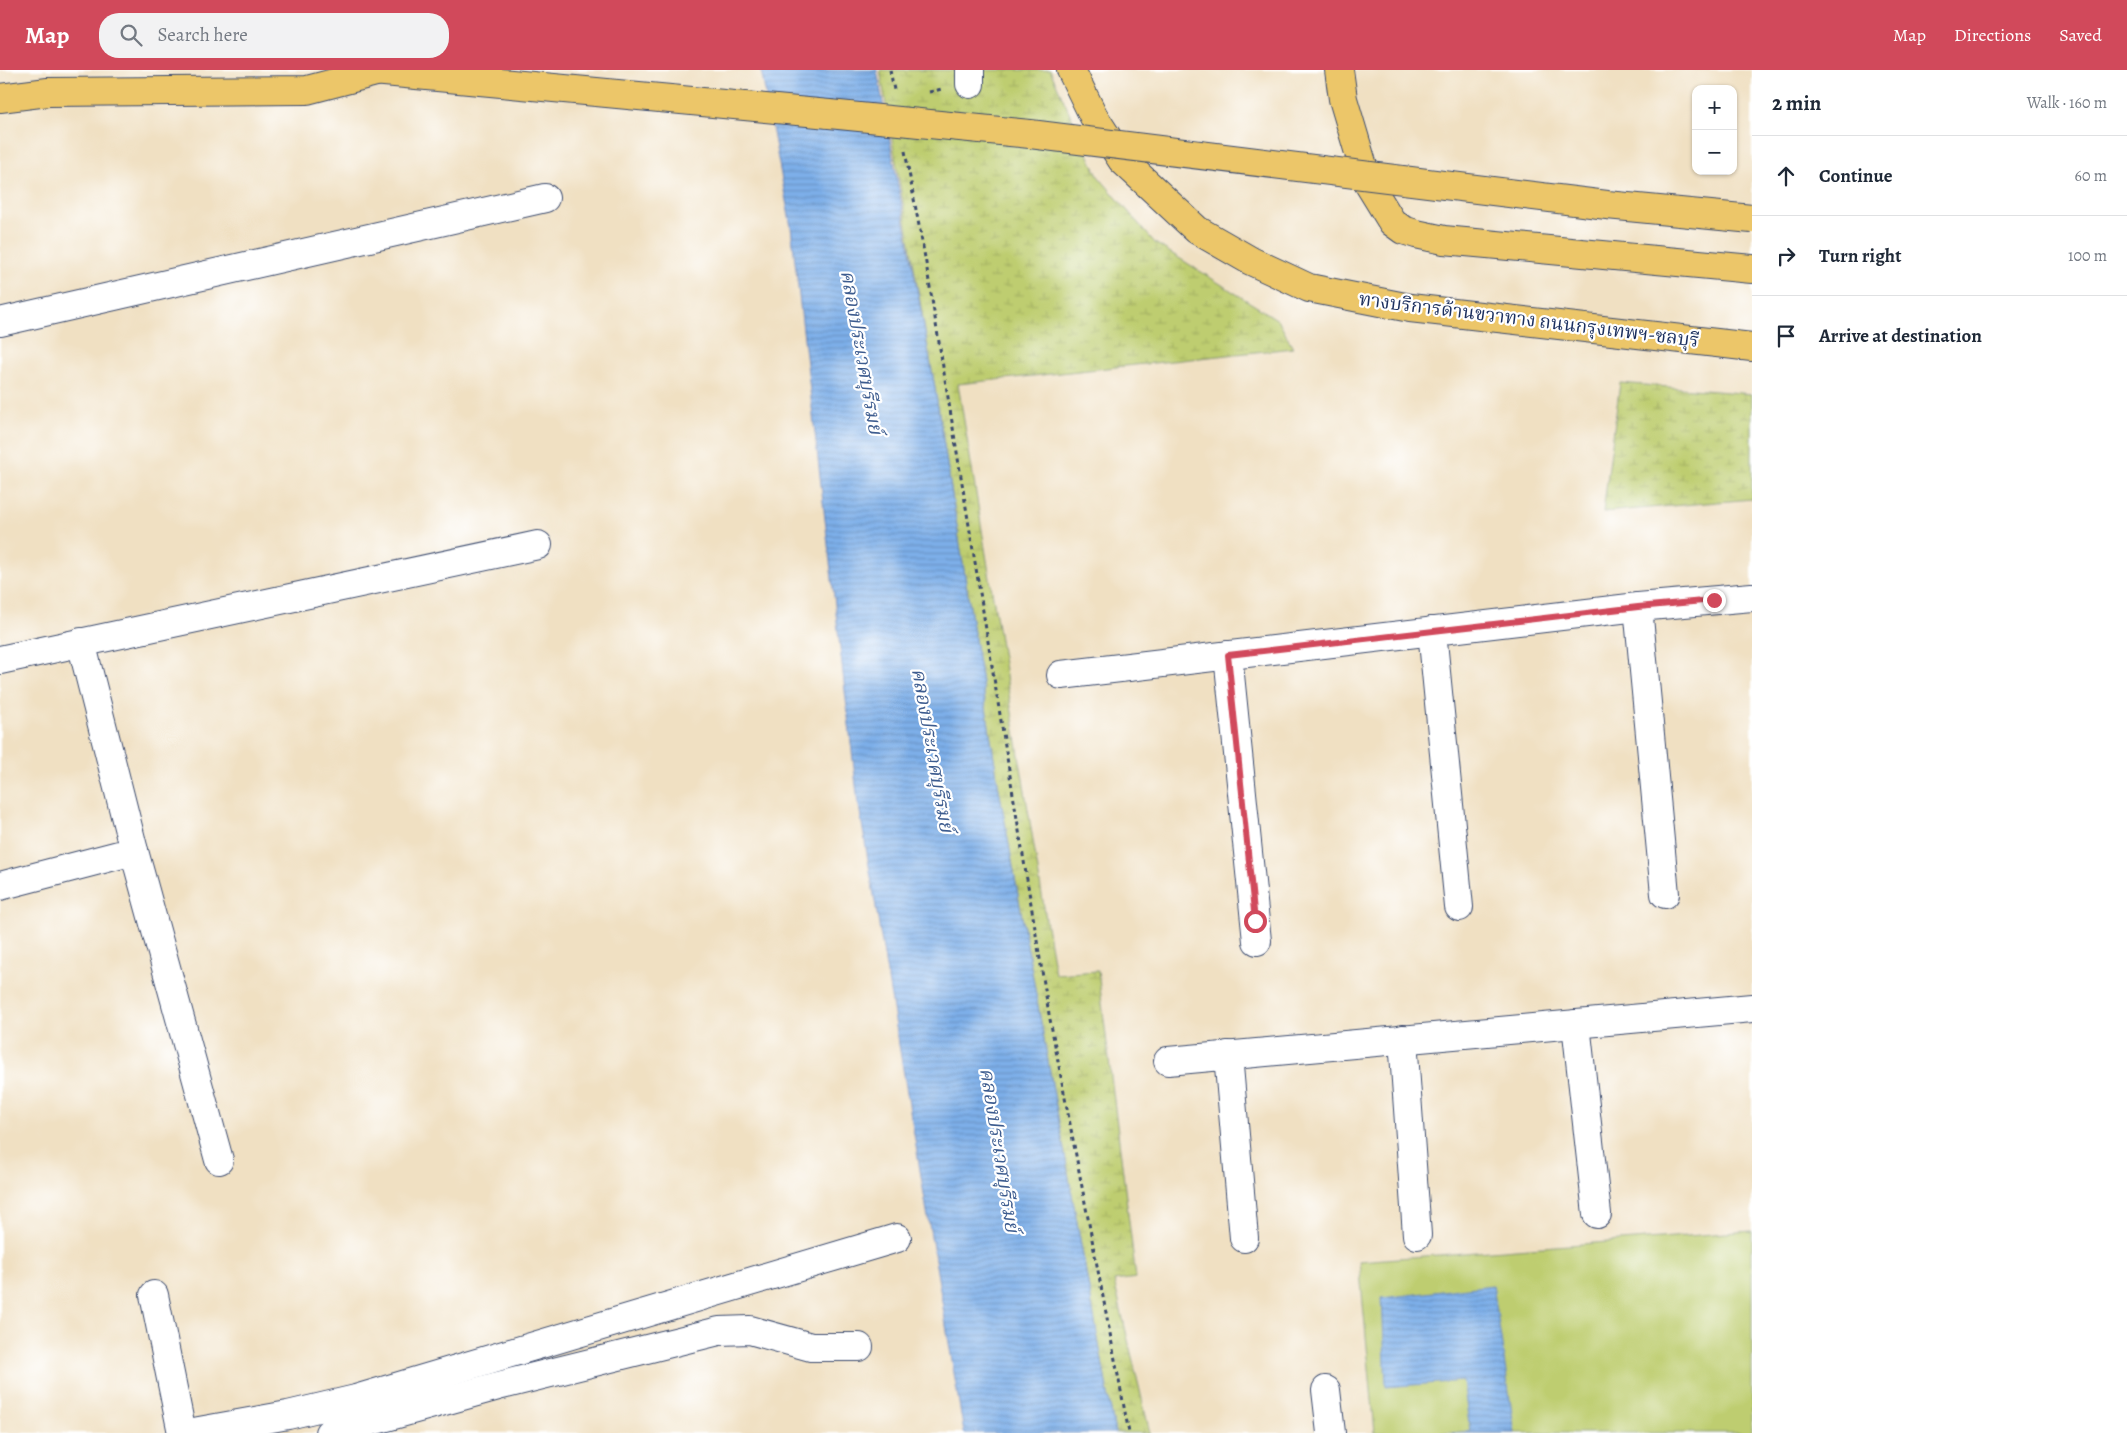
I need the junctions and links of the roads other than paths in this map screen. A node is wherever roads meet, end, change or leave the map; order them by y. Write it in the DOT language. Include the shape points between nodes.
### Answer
graph roads {
  1 [pos="1071,70"];
  2 [pos="1339,70"];
  3 [pos="369,71"];
  4 [pos="0,98"];
  5 [pos="545,198"];
  6 [pos="1752,220"];
  7 [pos="1752,269"];
  8 [pos="0,322"];
  9 [pos="1752,347"];
  10 [pos="538,545"];
  11 [pos="1752,597"];
  12 [pos="1638,607"];
  13 [pos="1432,631"];
  14 [pos="81,642"];
  15 [pos="1228,655"];
  16 [pos="0,660"];
  17 [pos="1061,675"];
  18 [pos="134,851"];
  19 [pos="0,886"];
  20 [pos="1665,894"];
  21 [pos="1459,907"];
  22 [pos="1257,941"];
  23 [pos="1752,1008"];
  24 [pos="1576,1024"];
  25 [pos="1403,1039"];
  26 [pos="1228,1055"];
  27 [pos="1168,1061"];
  28 [pos="219,1160"];
  29 [pos="1597,1214"];
  30 [pos="1418,1235"];
  31 [pos="897,1238"];
  32 [pos="1244,1238"];
  33 [pos="154,1295"];
  34 [pos="859,1347"];
  35 [pos="1326,1390"];
  36 [pos="377,1427"];
  37 [pos="182,1433"];
  38 [pos="188,1433"];
  39 [pos="329,1433"];
  40 [pos="1331,1433"];
  1 -- 9 [label="main road, ทางบริการด้านขวาทาง ถนนกรุงเทพฯ-ชลบุรี" via="1094,117 1122,160 1197,230 1251,261 1309,288 1410,308"];
  2 -- 7 [label="main road" via="1343,99 1368,183 1392,222 1404,230 1444,240"];
  3 -- 4 [label="main road" via="307,90 48,92"];
  3 -- 6 [label="main road, bridge" via="1030,134"];
  5 -- 8 [label="street"];
  10 -- 14 [label="street"];
  11 -- 12 [label="street"];
  12 -- 13 [label="street"];
  12 -- 20 [label="street"];
  13 -- 15 [label="street"];
  13 -- 21 [label="street"];
  14 -- 16 [label="street"];
  14 -- 18 [label="street"];
  15 -- 17 [label="street"];
  15 -- 22 [label="street"];
  18 -- 19 [label="street"];
  18 -- 28 [label="street"];
  23 -- 24 [label="street"];
  24 -- 25 [label="street"];
  24 -- 29 [label="street"];
  25 -- 26 [label="street"];
  25 -- 30 [label="street"];
  26 -- 27 [label="street"];
  26 -- 32 [label="street"];
  31 -- 38 [label="street" via="356,1399"];
  33 -- 37 [label="street"];
  34 -- 36 [label="street" via="811,1346 750,1330 719,1331 498,1386"];
  35 -- 40 [label="street"];
  36 -- 39 [label="street"];
}
